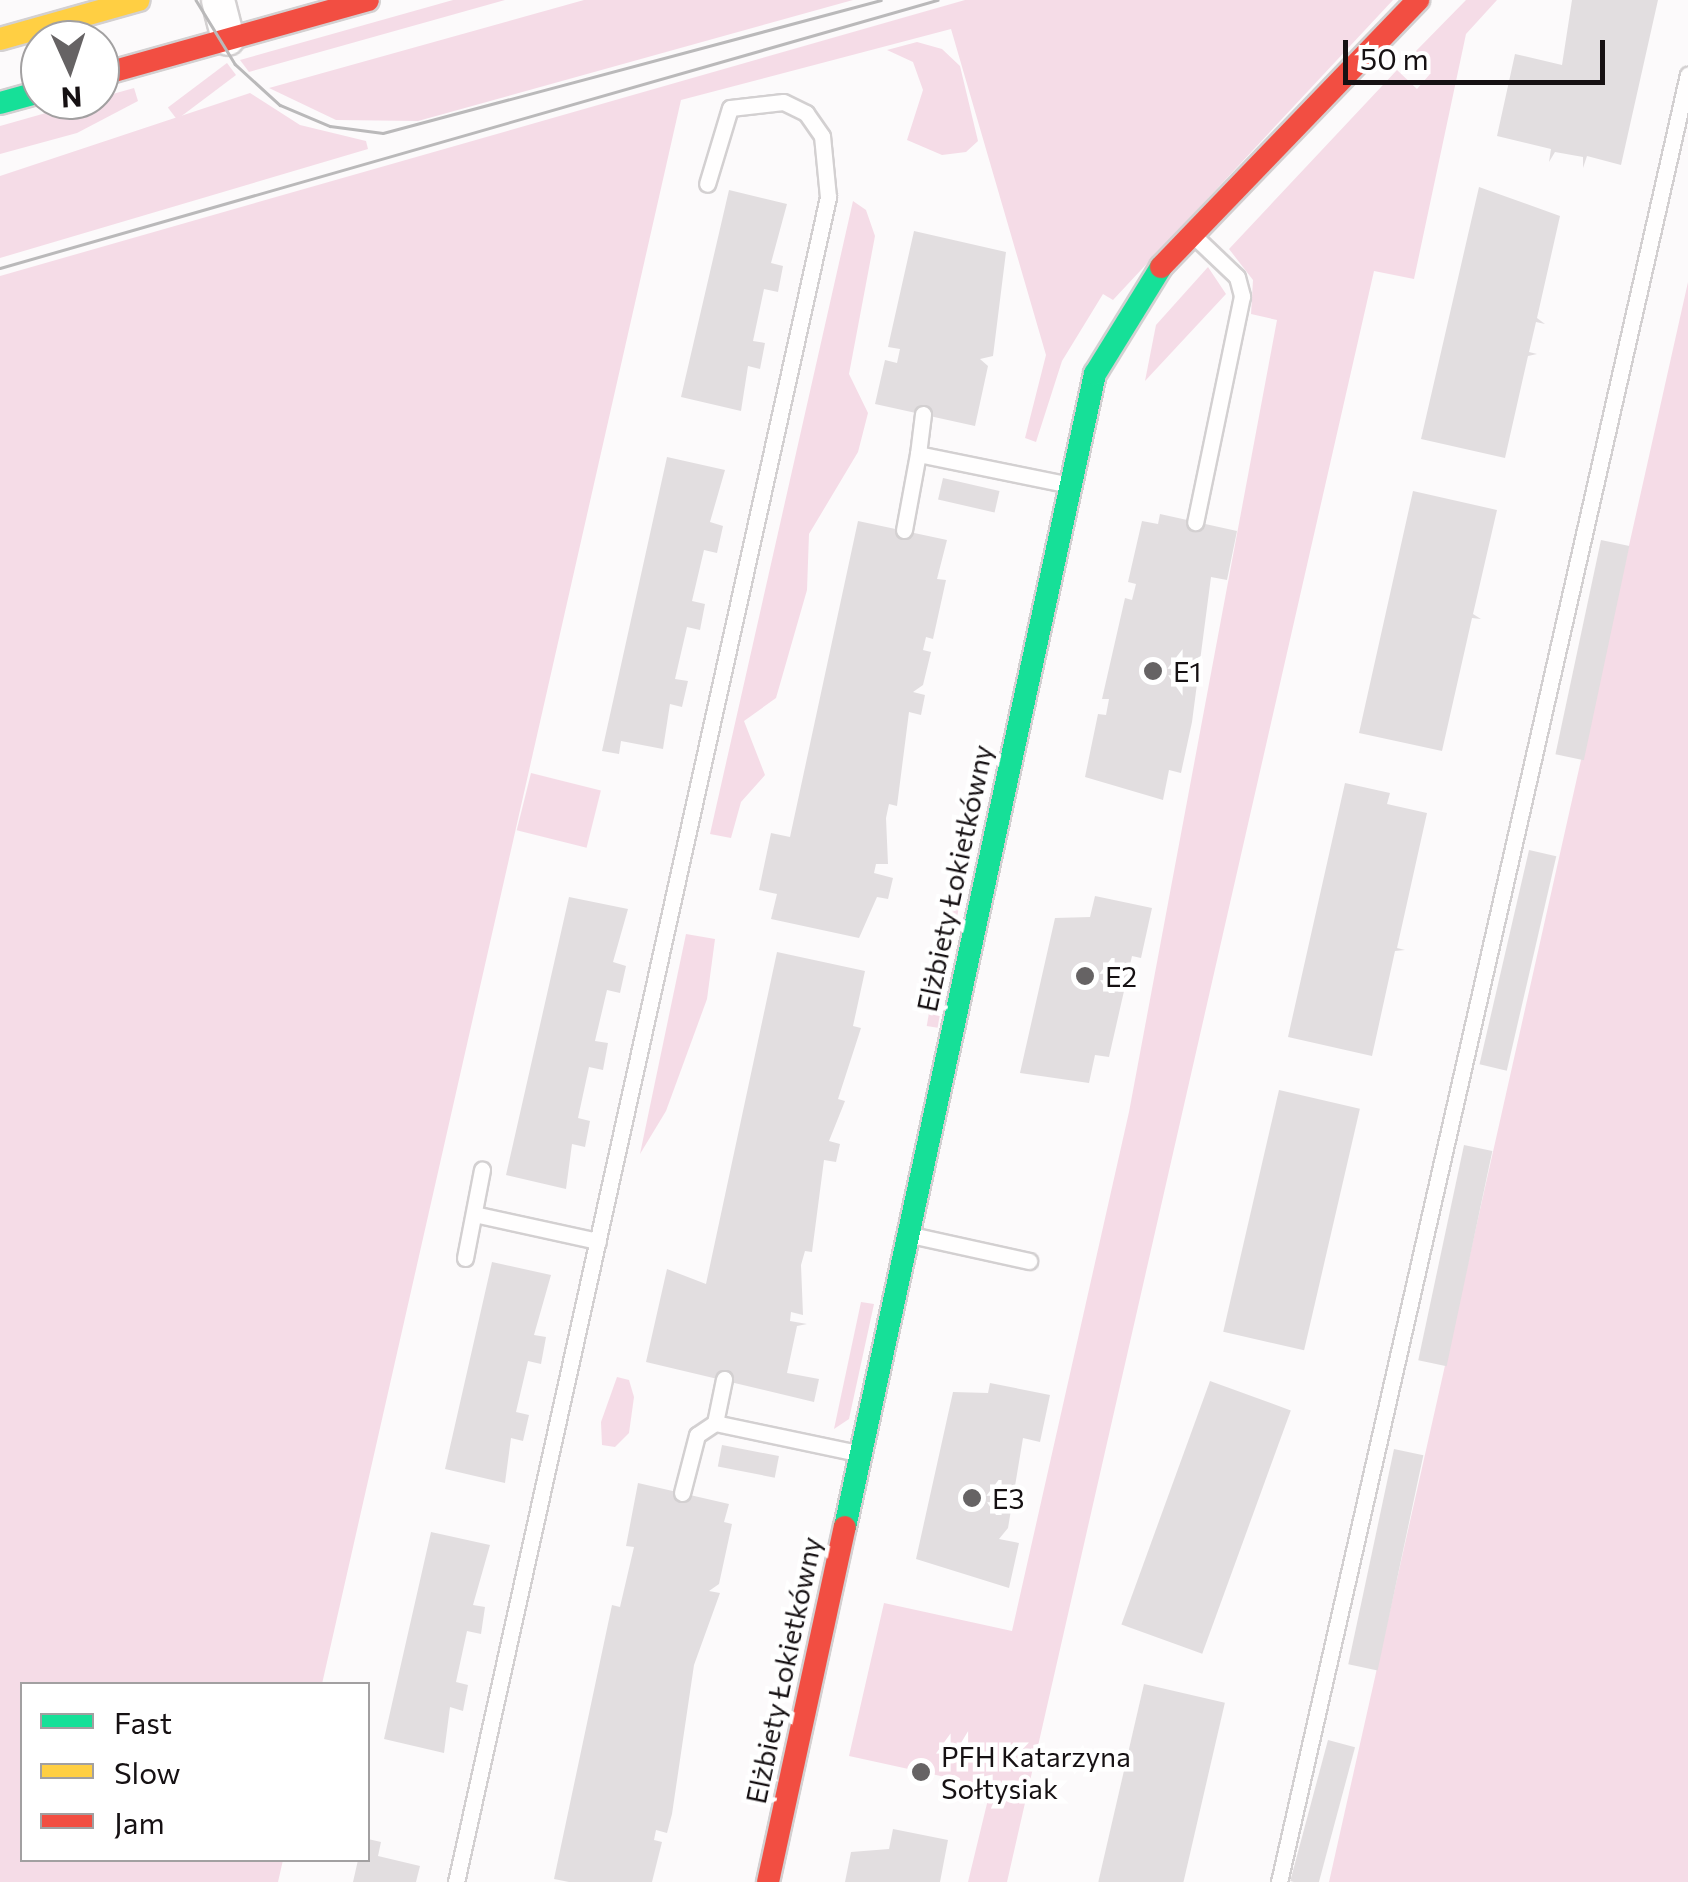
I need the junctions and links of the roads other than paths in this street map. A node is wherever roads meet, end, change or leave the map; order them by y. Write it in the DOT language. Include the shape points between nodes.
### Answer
graph roads {
  1 [pos="138,0"];
  2 [pos="218,0"];
  3 [pos="368,0"];
  4 [pos="1418,0"];
  5 [pos="267,14"];
  6 [pos="0,39"];
  7 [pos="228,40"];
  8 [pos="120,70"];
  9 [pos="1688,76"];
  10 [pos="707,184"];
  11 [pos="1192,235"];
  12 [pos="922,414"];
  13 [pos="918,454"];
  14 [pos="1070,484"];
  15 [pos="1194,522"];
  16 [pos="904,530"];
  17 [pos="482,1170"];
  18 [pos="474,1214"];
  19 [pos="908,1234"];
  20 [pos="598,1241"];
  21 [pos="465,1258"];
  22 [pos="1029,1262"];
  23 [pos="724,1379"];
  24 [pos="714,1423"];
  25 [pos="860,1454"];
  26 [pos="682,1493"];
  27 [pos="456,1882"];
  28 [pos="768,1882"];
  29 [pos="1279,1882"];
  1 -- 6 [label="street"];
  2 -- 7 [label="street"];
  3 -- 5 [label="street"];
  4 -- 11 [label="street, Elżbiety Łokietkówny"];
  5 -- 7 [label="street"];
  7 -- 8 [label="street"];
  9 -- 29 [label="lane"];
  10 -- 20 [label="lane" via="730,108 783,102 806,114 822,136 828,197"];
  11 -- 14 [label="street, Elżbiety Łokietkówny" via="1113,332"];
  11 -- 15 [label="lane" via="1238,277 1242,296"];
  12 -- 13 [label="lane"];
  13 -- 14 [label="lane"];
  13 -- 16 [label="lane"];
  14 -- 19 [label="street, Elżbiety Łokietkówny"];
  17 -- 18 [label="lane"];
  18 -- 20 [label="lane"];
  18 -- 21 [label="lane"];
  19 -- 22 [label="lane"];
  19 -- 25 [label="street, Elżbiety Łokietkówny"];
  20 -- 27 [label="lane"];
  23 -- 24 [label="lane"];
  24 -- 25 [label="lane"];
  24 -- 26 [label="lane" via="697,1435"];
  25 -- 28 [label="street, Elżbiety Łokietkówny"];
}
